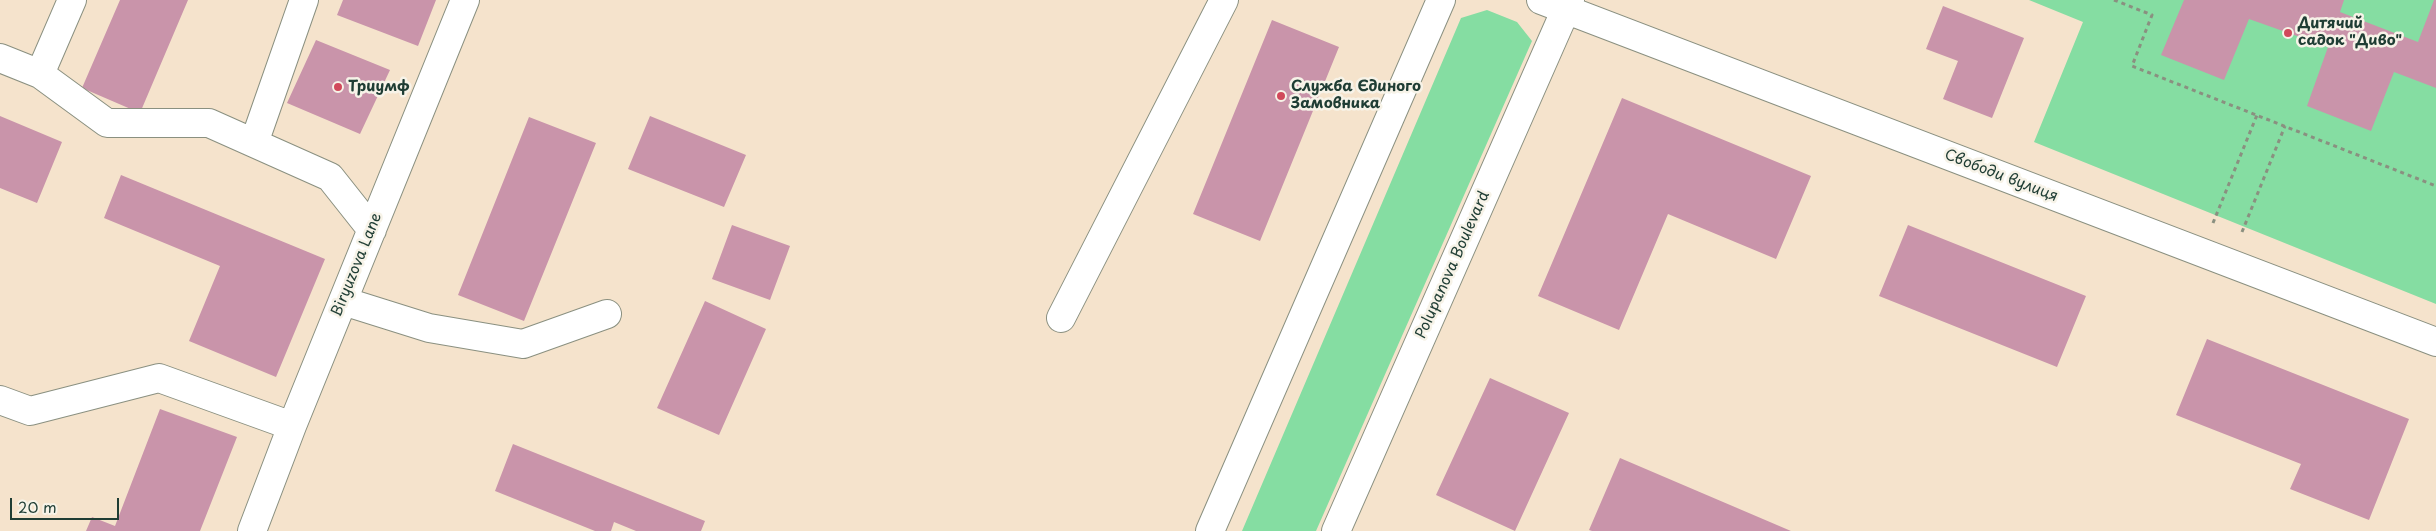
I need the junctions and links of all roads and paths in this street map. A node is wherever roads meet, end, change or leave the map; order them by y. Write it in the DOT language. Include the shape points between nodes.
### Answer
graph roads {
  1 [pos="72,0"];
  2 [pos="304,0"];
  3 [pos="465,0"];
  4 [pos="1224,0"];
  5 [pos="1441,0"];
  6 [pos="1541,0"];
  7 [pos="2114,0"];
  8 [pos="1568,4"];
  9 [pos="0,58"];
  10 [pos="40,74"];
  11 [pos="2256,115"];
  12 [pos="2285,126"];
  13 [pos="254,143"];
  14 [pos="2436,186"];
  15 [pos="2216,216"];
  16 [pos="2244,227"];
  17 [pos="372,230"];
  18 [pos="343,301"];
  19 [pos="607,314"];
  20 [pos="1060,318"];
  21 [pos="2436,342"];
  22 [pos="0,400"];
  23 [pos="292,426"];
  24 [pos="252,531"];
  25 [pos="1210,531"];
  26 [pos="1336,531"];
  1 -- 10 [label="street"];
  2 -- 13 [label="street"];
  3 -- 17 [label="street, Biryuzova Lane"];
  4 -- 20 [label="street"];
  5 -- 25 [label="street"];
  6 -- 8 [label="street, Свободи вулиця"];
  7 -- 11 [label="path" via="2152,15 2132,66"];
  8 -- 21 [label="street, Свободи вулиця"];
  8 -- 26 [label="street, Polupanova Boulevard"];
  9 -- 10 [label="street"];
  10 -- 13 [label="street" via="107,123 209,123"];
  11 -- 12 [label="path"];
  11 -- 15 [label="path"];
  12 -- 14 [label="path"];
  12 -- 16 [label="path"];
  13 -- 17 [label="street" via="330,177"];
  17 -- 18 [label="street, Biryuzova Lane"];
  18 -- 19 [label="street" via="429,328 523,344"];
  18 -- 23 [label="street, Biryuzova Lane"];
  22 -- 23 [label="street" via="30,411 159,378"];
  23 -- 24 [label="street, Biryuzova Lane"];
}
